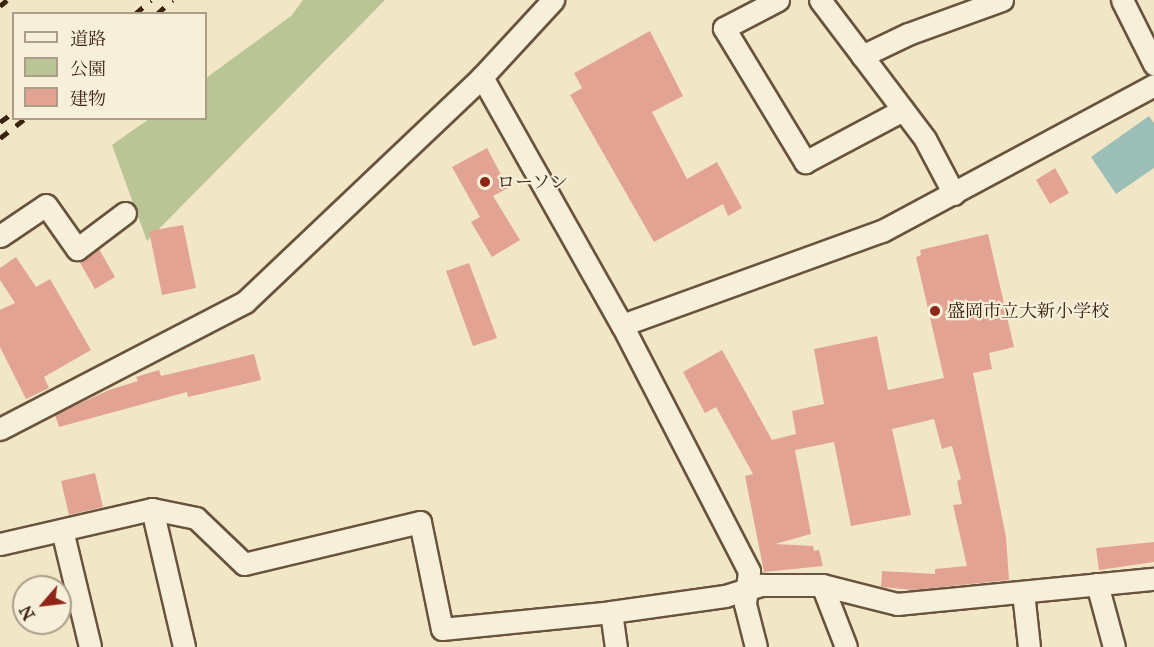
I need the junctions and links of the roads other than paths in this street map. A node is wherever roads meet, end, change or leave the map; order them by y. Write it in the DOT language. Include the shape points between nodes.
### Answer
graph roads {
  1 [pos="553,0"];
  2 [pos="778,0"];
  3 [pos="820,0"];
  4 [pos="1002,0"];
  5 [pos="1122,0"];
  6 [pos="862,56"];
  7 [pos="1154,64"];
  8 [pos="482,77"];
  9 [pos="1154,85"];
  10 [pos="903,110"];
  11 [pos="954,194"];
  12 [pos="125,213"];
  13 [pos="0,236"];
  14 [pos="622,325"];
  15 [pos="0,429"];
  16 [pos="152,509"];
  17 [pos="62,530"];
  18 [pos="0,544"];
  19 [pos="1154,579"];
  20 [pos="1097,584"];
  21 [pos="822,585"];
  22 [pos="745,588"];
  23 [pos="1023,592"];
  24 [pos="611,612"];
  25 [pos="90,647"];
  26 [pos="184,647"];
  27 [pos="616,647"];
  28 [pos="756,647"];
  29 [pos="846,647"];
  30 [pos="1029,647"];
  31 [pos="1114,647"];
  1 -- 8 [label="street"];
  2 -- 10 [label="street" via="724,28 805,162"];
  3 -- 6 [label="street"];
  4 -- 6 [label="street" via="908,34"];
  5 -- 7 [label="street"];
  6 -- 10 [label="street"];
  8 -- 14 [label="street"];
  8 -- 15 [label="street" via="245,302"];
  9 -- 11 [label="street"];
  10 -- 11 [label="street" via="925,139"];
  11 -- 14 [label="street" via="882,231"];
  12 -- 13 [label="street" via="76,249 46,205"];
  14 -- 22 [label="street" via="749,571"];
  16 -- 17 [label="street"];
  16 -- 24 [label="street" via="196,518 244,564 420,522 442,629"];
  16 -- 26 [label="street"];
  17 -- 18 [label="street"];
  17 -- 25 [label="street"];
  19 -- 20 [label="street"];
  20 -- 23 [label="street"];
  20 -- 31 [label="street"];
  21 -- 22 [label="street"];
  21 -- 23 [label="street" via="897,604"];
  21 -- 29 [label="street"];
  22 -- 24 [label="street" via="725,596"];
  22 -- 28 [label="street"];
  23 -- 30 [label="street"];
  24 -- 27 [label="street"];
}
